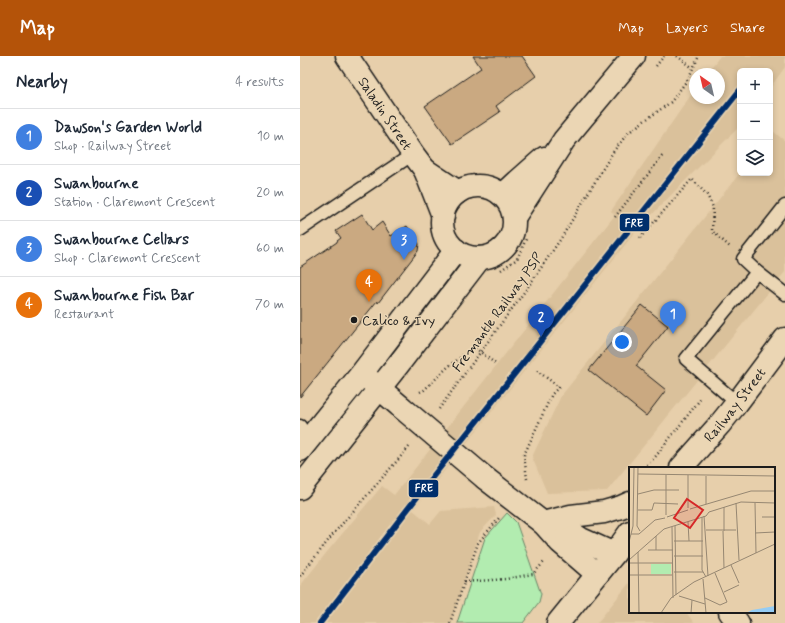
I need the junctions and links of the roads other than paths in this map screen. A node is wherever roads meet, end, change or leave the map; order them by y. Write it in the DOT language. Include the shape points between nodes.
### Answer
graph roads {
  1 [pos="347,56"];
  2 [pos="634,56"];
  3 [pos="564,140"];
  4 [pos="419,162"];
  5 [pos="458,192"];
  6 [pos="504,195"];
  7 [pos="785,206"];
  8 [pos="443,216"];
  9 [pos="515,216"];
  10 [pos="300,230"];
  11 [pos="456,250"];
  12 [pos="480,258"];
  13 [pos="758,272"];
  14 [pos="785,294"];
  15 [pos="785,338"];
  16 [pos="362,373"];
  17 [pos="380,388"];
  18 [pos="737,403"];
  19 [pos="303,439"];
  20 [pos="682,467"];
  21 [pos="300,488"];
  22 [pos="629,503"];
  23 [pos="544,523"];
  24 [pos="629,533"];
  25 [pos="614,554"];
  26 [pos="597,574"];
  27 [pos="731,613"];
  28 [pos="558,623"];
  29 [pos="738,623"];
  1 -- 4 [label="main road, Saladin Street"];
  2 -- 3 [label="main road"];
  3 -- 6 [label="main road"];
  3 -- 9 [label="main road"];
  4 -- 5 [label="main road, Saladin Street"];
  4 -- 8 [label="main road, Saladin Street"];
  4 -- 10 [label="lane"];
  5 -- 6 [label="main road" via="469,186 481,186 493,188"];
  5 -- 8 [label="main road" via="446,206"];
  6 -- 9 [label="main road" via="511,204"];
  7 -- 13 [label="lane" via="743,260"];
  8 -- 11 [label="main road" via="444,235"];
  9 -- 12 [label="main road" via="510,240 503,249 492,256"];
  11 -- 12 [label="main road" via="472,258"];
  11 -- 16 [label="main road"];
  12 -- 17 [label="main road"];
  13 -- 14 [label="lane"];
  13 -- 18 [label="lane" via="686,359"];
  15 -- 18 [label="main road, Railway Street"];
  16 -- 17 [label="main road"];
  16 -- 19 [label="main road"];
  17 -- 21 [label="main road"];
  17 -- 23 [label="main road, bridge" via="409,400 485,478"];
  18 -- 20 [label="main road, Railway Street"];
  22 -- 23 [label="main road" via="604,512 571,516"];
  23 -- 25 [label="main road" via="568,530"];
  23 -- 26 [label="main road" via="560,542"];
  24 -- 25 [label="main road"];
  25 -- 26 [label="main road"];
  26 -- 28 [label="main road"];
  27 -- 29 [label="main road"];
}
